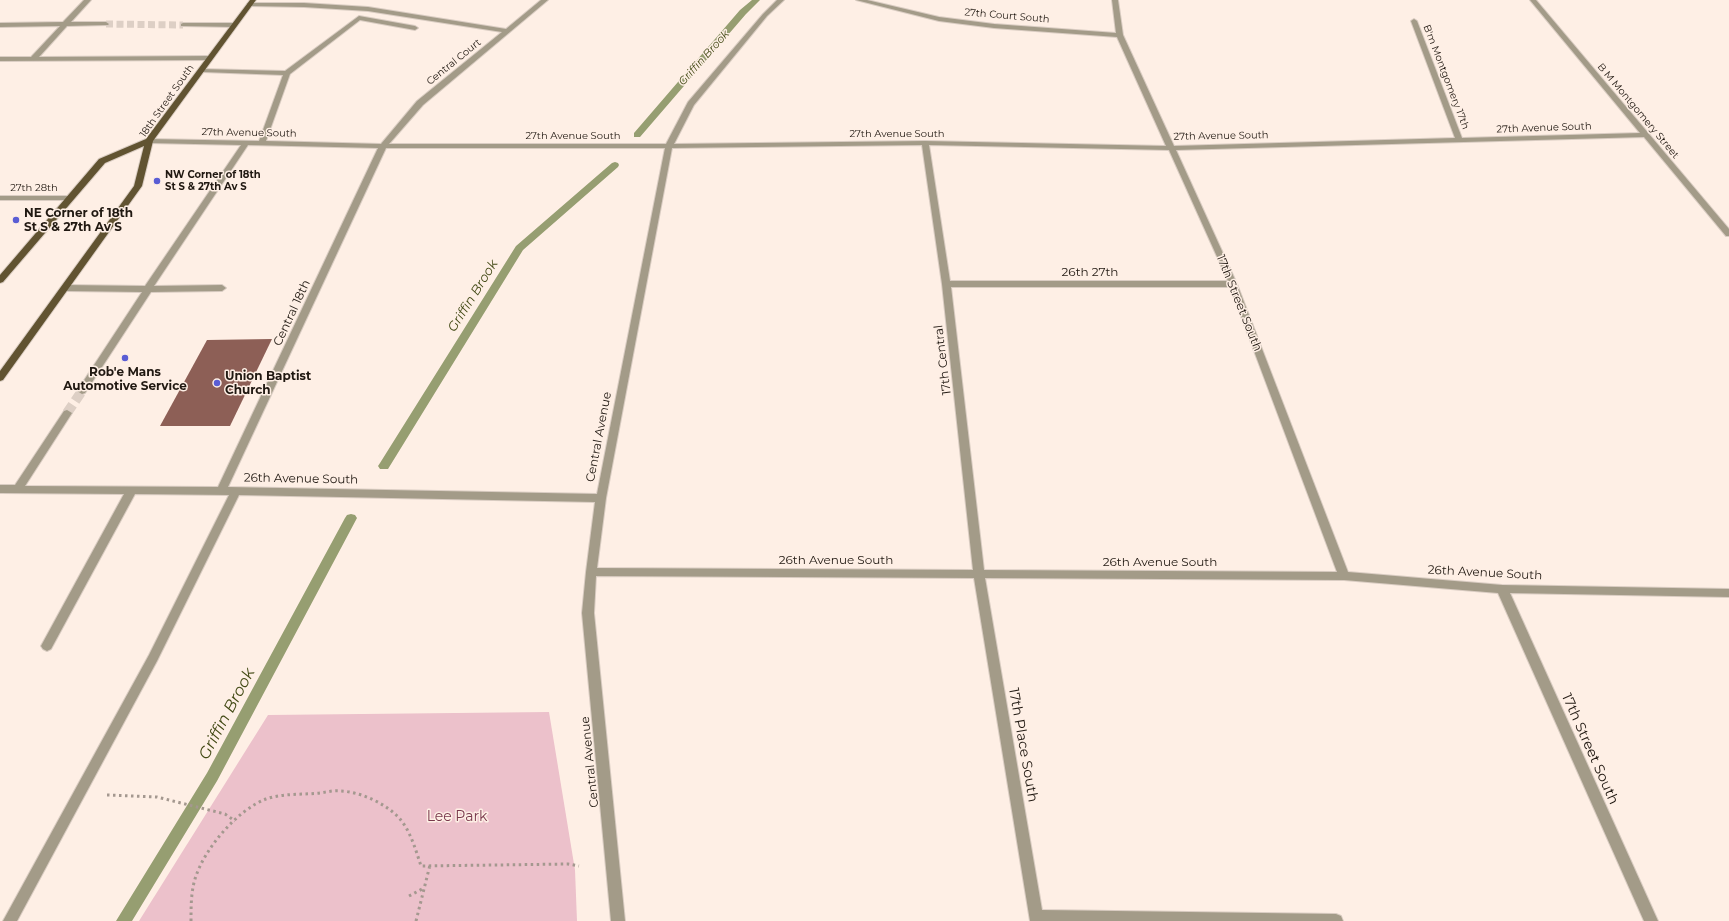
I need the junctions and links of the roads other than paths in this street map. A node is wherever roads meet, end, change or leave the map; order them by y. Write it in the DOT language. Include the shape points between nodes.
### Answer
graph roads {
  1 [pos="88,0"];
  2 [pos="545,0"];
  3 [pos="782,0"];
  4 [pos="859,0"];
  5 [pos="1115,0"];
  6 [pos="1533,0"];
  7 [pos="252,2"];
  8 [pos="380,11"];
  9 [pos="368,19"];
  10 [pos="1414,21"];
  11 [pos="0,24"];
  12 [pos="65,24"];
  13 [pos="106,24"];
  14 [pos="183,25"];
  15 [pos="234,25"];
  16 [pos="415,28"];
  17 [pos="508,31"];
  18 [pos="1120,36"];
  19 [pos="210,58"];
  20 [pos="33,59"];
  21 [pos="0,60"];
  22 [pos="202,70"];
  23 [pos="287,73"];
  24 [pos="1644,135"];
  25 [pos="149,141"];
  26 [pos="1460,141"];
  27 [pos="246,143"];
  28 [pos="262,143"];
  29 [pos="925,143"];
  30 [pos="383,146"];
  31 [pos="669,146"];
  32 [pos="1171,148"];
  33 [pos="0,198"];
  34 [pos="69,198"];
  35 [pos="1729,234"];
  36 [pos="0,280"];
  37 [pos="946,284"];
  38 [pos="1233,284"];
  39 [pos="66,288"];
  40 [pos="222,288"];
  41 [pos="148,289"];
  42 [pos="0,378"];
  43 [pos="82,391"];
  44 [pos="67,413"];
  45 [pos="0,490"];
  46 [pos="17,490"];
  47 [pos="131,491"];
  48 [pos="221,491"];
  49 [pos="236,491"];
  50 [pos="601,498"];
  51 [pos="591,572"];
  52 [pos="979,574"];
  53 [pos="1344,576"];
  54 [pos="1502,589"];
  55 [pos="1729,592"];
  56 [pos="47,646"];
  57 [pos="1037,918"];
  58 [pos="10,921"];
  59 [pos="618,921"];
  60 [pos="1336,921"];
  61 [pos="1651,921"];
  1 -- 12 [label="street"];
  2 -- 17 [label="street, Central Court"];
  3 -- 31 [label="street, Central Avenue" via="765,15 691,104"];
  4 -- 18 [label="street, 27th Court South" via="939,19"];
  5 -- 18 [label="street"];
  6 -- 24 [label="street, B M Montgomery Street"];
  7 -- 8 [label="street"];
  7 -- 15 [label="main road, 18th Street South"];
  8 -- 9 [label="street"];
  8 -- 17 [label="street"];
  9 -- 16 [label="street"];
  9 -- 23 [label="street" via="359,18"];
  10 -- 26 [label="street, B'm Montgomery 17th"];
  11 -- 12 [label="street"];
  12 -- 13 [label="street"];
  12 -- 20 [label="street"];
  14 -- 15 [label="street"];
  15 -- 19 [label="main road, 18th Street South"];
  17 -- 30 [label="street, Central Court" via="420,103"];
  18 -- 32 [label="street, 17th Street South"];
  19 -- 20 [label="street"];
  19 -- 22 [label="main road, 18th Street South"];
  20 -- 21 [label="street"];
  22 -- 23 [label="street"];
  22 -- 25 [label="main road, 18th Street South"];
  23 -- 28 [label="street"];
  24 -- 26 [label="street, 27th Avenue South"];
  24 -- 35 [label="street, B M Montgomery Street"];
  25 -- 27 [label="street, 27th Avenue South"];
  25 -- 34 [label="main road" via="102,161"];
  25 -- 39 [label="main road, 18th Street South" via="138,186"];
  26 -- 32 [label="street, 27th Avenue South"];
  27 -- 28 [label="street, 27th Avenue South"];
  27 -- 41 [label="street"];
  28 -- 30 [label="street, 27th Avenue South"];
  29 -- 31 [label="street, 27th Avenue South"];
  29 -- 32 [label="street, 27th Avenue South"];
  29 -- 37 [label="street, 17th Central"];
  30 -- 31 [label="street, 27th Avenue South"];
  30 -- 48 [label="street, Central 18th"];
  31 -- 50 [label="street, Central Avenue"];
  32 -- 38 [label="street, 17th Street South"];
  33 -- 34 [label="street, 27th 28th"];
  34 -- 36 [label="main road"];
  37 -- 38 [label="street, 26th 27th"];
  37 -- 52 [label="street, 17th Central"];
  38 -- 53 [label="street, 17th Street South"];
  39 -- 41 [label="street"];
  39 -- 42 [label="main road, 18th Street South"];
  40 -- 41 [label="street"];
  41 -- 43 [label="street"];
  44 -- 46 [label="street"];
  45 -- 46 [label="street, 26th Avenue South"];
  46 -- 47 [label="street, 26th Avenue South"];
  47 -- 48 [label="street, 26th Avenue South"];
  47 -- 56 [label="street"];
  48 -- 49 [label="street, 26th Avenue South"];
  49 -- 50 [label="street, 26th Avenue South"];
  49 -- 58 [label="street" via="153,658"];
  50 -- 51 [label="street, Central Avenue"];
  51 -- 52 [label="street, 26th Avenue South"];
  51 -- 59 [label="street, Central Avenue" via="588,613"];
  52 -- 53 [label="street, 26th Avenue South"];
  52 -- 57 [label="street, 17th Place South"];
  53 -- 54 [label="street, 26th Avenue South"];
  54 -- 55 [label="street, 26th Avenue South"];
  54 -- 61 [label="street, 17th Street South"];
  57 -- 60 [label="street"];
}
